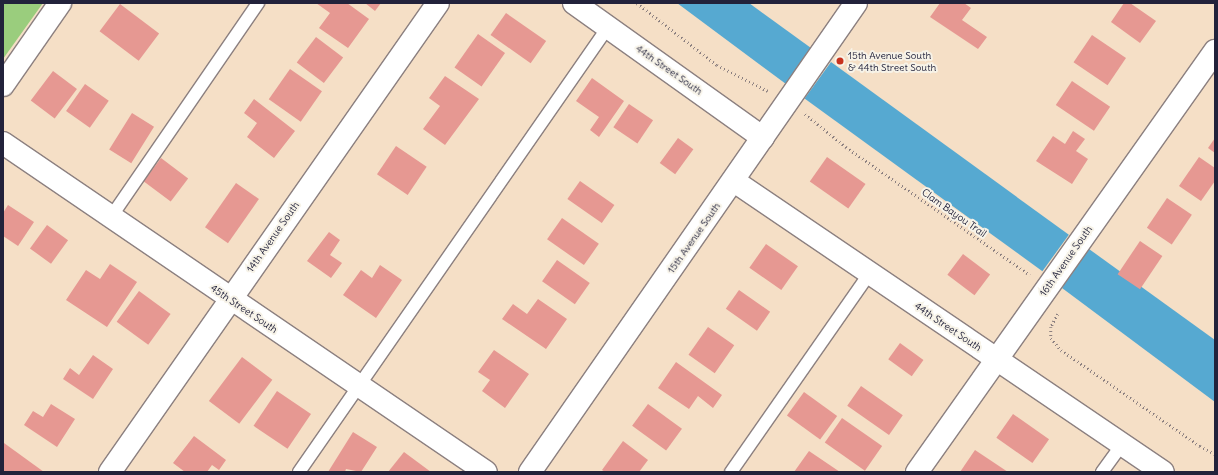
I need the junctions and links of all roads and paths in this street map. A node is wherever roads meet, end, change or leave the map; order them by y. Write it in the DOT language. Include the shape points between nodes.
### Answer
graph roads {
  1 [pos="60,3"];
  2 [pos="258,3"];
  3 [pos="438,3"];
  4 [pos="574,3"];
  5 [pos="637,3"];
  6 [pos="856,3"];
  7 [pos="608,27"];
  8 [pos="1215,51"];
  9 [pos="3,85"];
  10 [pos="789,102"];
  11 [pos="763,138"];
  12 [pos="3,143"];
  13 [pos="734,181"];
  14 [pos="111,217"];
  15 [pos="870,274"];
  16 [pos="1047,288"];
  17 [pos="229,299"];
  18 [pos="996,359"];
  19 [pos="359,386"];
  20 [pos="1122,444"];
  21 [pos="1215,454"];
  22 [pos="110,472"];
  23 [pos="300,472"];
  24 [pos="486,472"];
  25 [pos="530,472"];
  26 [pos="731,472"];
  27 [pos="917,472"];
  28 [pos="1102,472"];
  29 [pos="1163,472"];
  1 -- 9 [label="street"];
  2 -- 14 [label="lane"];
  3 -- 17 [label="street, 14th Avenue South"];
  4 -- 7 [label="street, 44th Street South"];
  5 -- 10 [label="path, Clam Bayou Trail" via="717,65"];
  6 -- 10 [label="street, 15th Avenue South"];
  7 -- 11 [label="street, 44th Street South"];
  7 -- 19 [label="lane"];
  8 -- 16 [label="street, 16th Avenue South"];
  10 -- 11 [label="street, 15th Avenue South"];
  10 -- 16 [label="path, Clam Bayou Trail" via="846,147"];
  11 -- 13 [label="street, 15th Avenue South"];
  12 -- 14 [label="street, 45th Street South"];
  13 -- 15 [label="street, 44th Street South"];
  13 -- 25 [label="street, 15th Avenue South"];
  14 -- 17 [label="street, 45th Street South"];
  15 -- 18 [label="street, 44th Street South"];
  15 -- 26 [label="lane"];
  16 -- 18 [label="street, 16th Avenue South"];
  16 -- 21 [label="path, Clam Bayou Trail" via="1061,299 1061,308 1051,327 1051,338 1061,350"];
  17 -- 19 [label="street, 45th Street South"];
  17 -- 22 [label="street, 14th Avenue South"];
  18 -- 20 [label="street, 44th Street South"];
  18 -- 27 [label="street, 16th Avenue South"];
  19 -- 23 [label="lane"];
  19 -- 24 [label="street, 45th Street South"];
  20 -- 28 [label="lane"];
  20 -- 29 [label="street, 44th Street South"];
}
